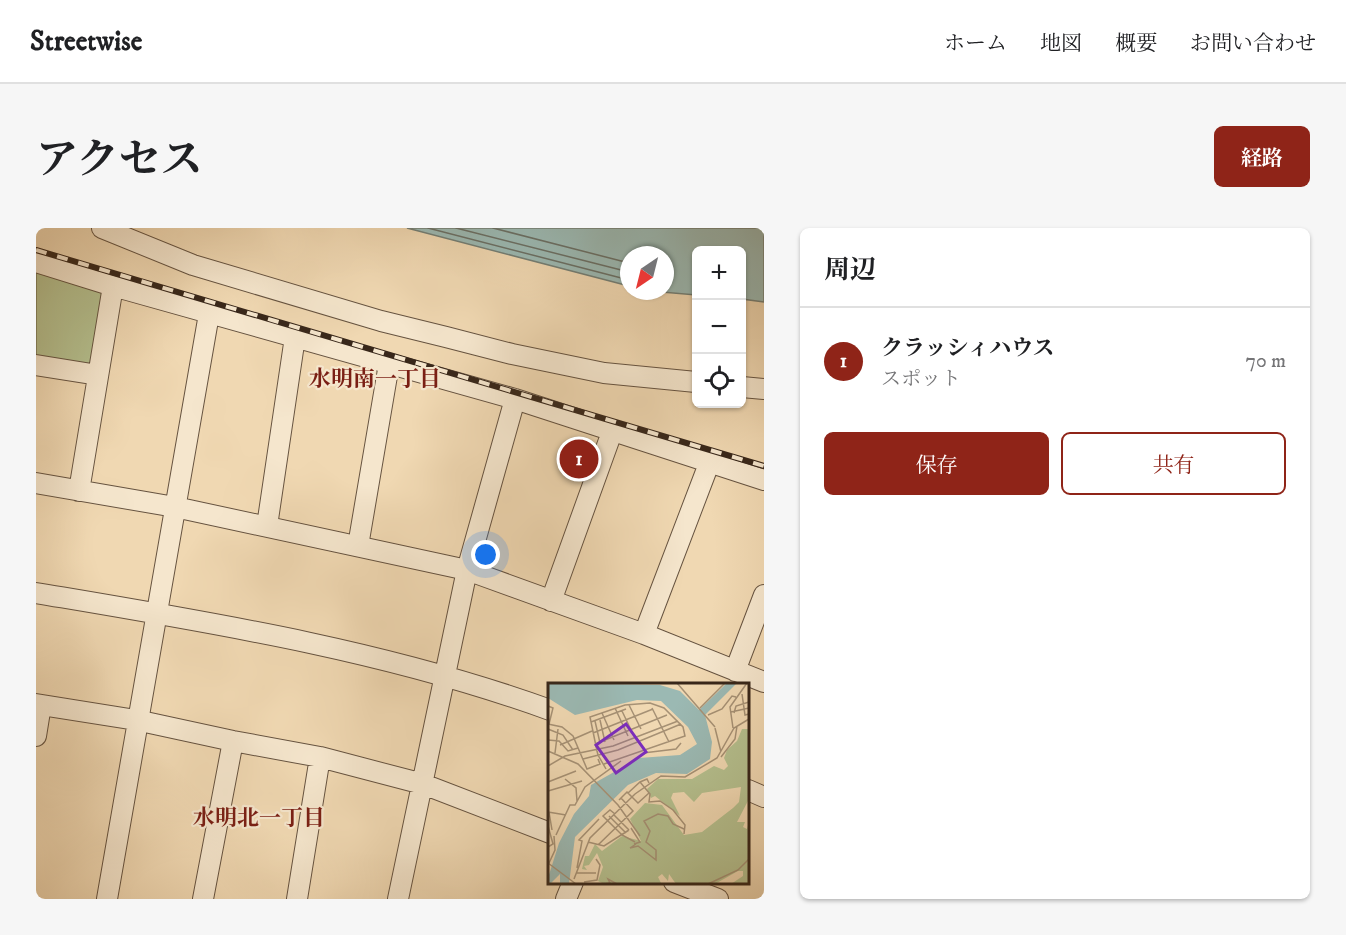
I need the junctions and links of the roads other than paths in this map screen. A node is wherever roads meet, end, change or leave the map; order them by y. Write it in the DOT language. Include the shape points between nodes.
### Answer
graph roads {
  1 [pos="102,228"];
  2 [pos="36,262"];
  3 [pos="112,286"];
  4 [pos="209,314"];
  5 [pos="295,337"];
  6 [pos="389,364"];
  7 [pos="36,365"];
  8 [pos="98,375"];
  9 [pos="692,382"];
  10 [pos="746,387"];
  11 [pos="764,389"];
  12 [pos="515,399"];
  13 [pos="612,432"];
  14 [pos="710,461"];
  15 [pos="764,480"];
  16 [pos="36,483"];
  17 [pos="79,491"];
  18 [pos="175,507"];
  19 [pos="267,526"];
  20 [pos="358,546"];
  21 [pos="467,570"];
  22 [pos="36,593"];
  23 [pos="764,595"];
  24 [pos="551,601"];
  25 [pos="155,614"];
  26 [pos="644,634"];
  27 [pos="735,671"];
  28 [pos="444,676"];
  29 [pos="764,682"];
  30 [pos="38,704"];
  31 [pos="548,710"];
  32 [pos="136,720"];
  33 [pos="36,736"];
  34 [pos="233,741"];
  35 [pos="320,757"];
  36 [pos="423,784"];
  37 [pos="749,791"];
  38 [pos="764,797"];
  39 [pos="548,833"];
  40 [pos="572,884"];
  41 [pos="675,884"];
  42 [pos="678,884"];
  43 [pos="404,897"];
  44 [pos="107,899"];
  45 [pos="203,899"];
  46 [pos="297,899"];
  47 [pos="566,899"];
  48 [pos="669,899"];
  49 [pos="718,899"];
  1 -- 9 [label="street" via="193,266 381,321 592,370"];
  2 -- 3 [label="street"];
  3 -- 4 [label="street"];
  3 -- 8 [label="street"];
  4 -- 5 [label="street"];
  4 -- 18 [label="street"];
  5 -- 6 [label="street"];
  5 -- 19 [label="street"];
  6 -- 12 [label="street"];
  6 -- 20 [label="street"];
  7 -- 8 [label="street"];
  8 -- 17 [label="street"];
  10 -- 11 [label="street"];
  12 -- 13 [label="street"];
  12 -- 21 [label="street"];
  13 -- 14 [label="street"];
  13 -- 24 [label="street"];
  14 -- 15 [label="street"];
  14 -- 26 [label="street"];
  16 -- 17 [label="street"];
  17 -- 18 [label="street"];
  18 -- 19 [label="street"];
  18 -- 25 [label="street"];
  19 -- 20 [label="street"];
  20 -- 21 [label="street"];
  21 -- 24 [label="street"];
  21 -- 28 [label="street"];
  22 -- 25 [label="street"];
  23 -- 27 [label="street"];
  24 -- 26 [label="street"];
  25 -- 28 [label="street" via="304,642"];
  25 -- 32 [label="street"];
  26 -- 27 [label="street"];
  27 -- 29 [label="street"];
  28 -- 31 [label="street"];
  28 -- 36 [label="street"];
  30 -- 32 [label="street"];
  30 -- 33 [label="street"];
  32 -- 34 [label="street"];
  32 -- 44 [label="street"];
  34 -- 35 [label="street"];
  34 -- 45 [label="street"];
  35 -- 36 [label="street"];
  35 -- 46 [label="street"];
  36 -- 39 [label="street"];
  36 -- 43 [label="street"];
  37 -- 38 [label="street"];
  40 -- 47 [label="street"];
  41 -- 48 [label="street"];
  42 -- 49 [label="street"];
}
